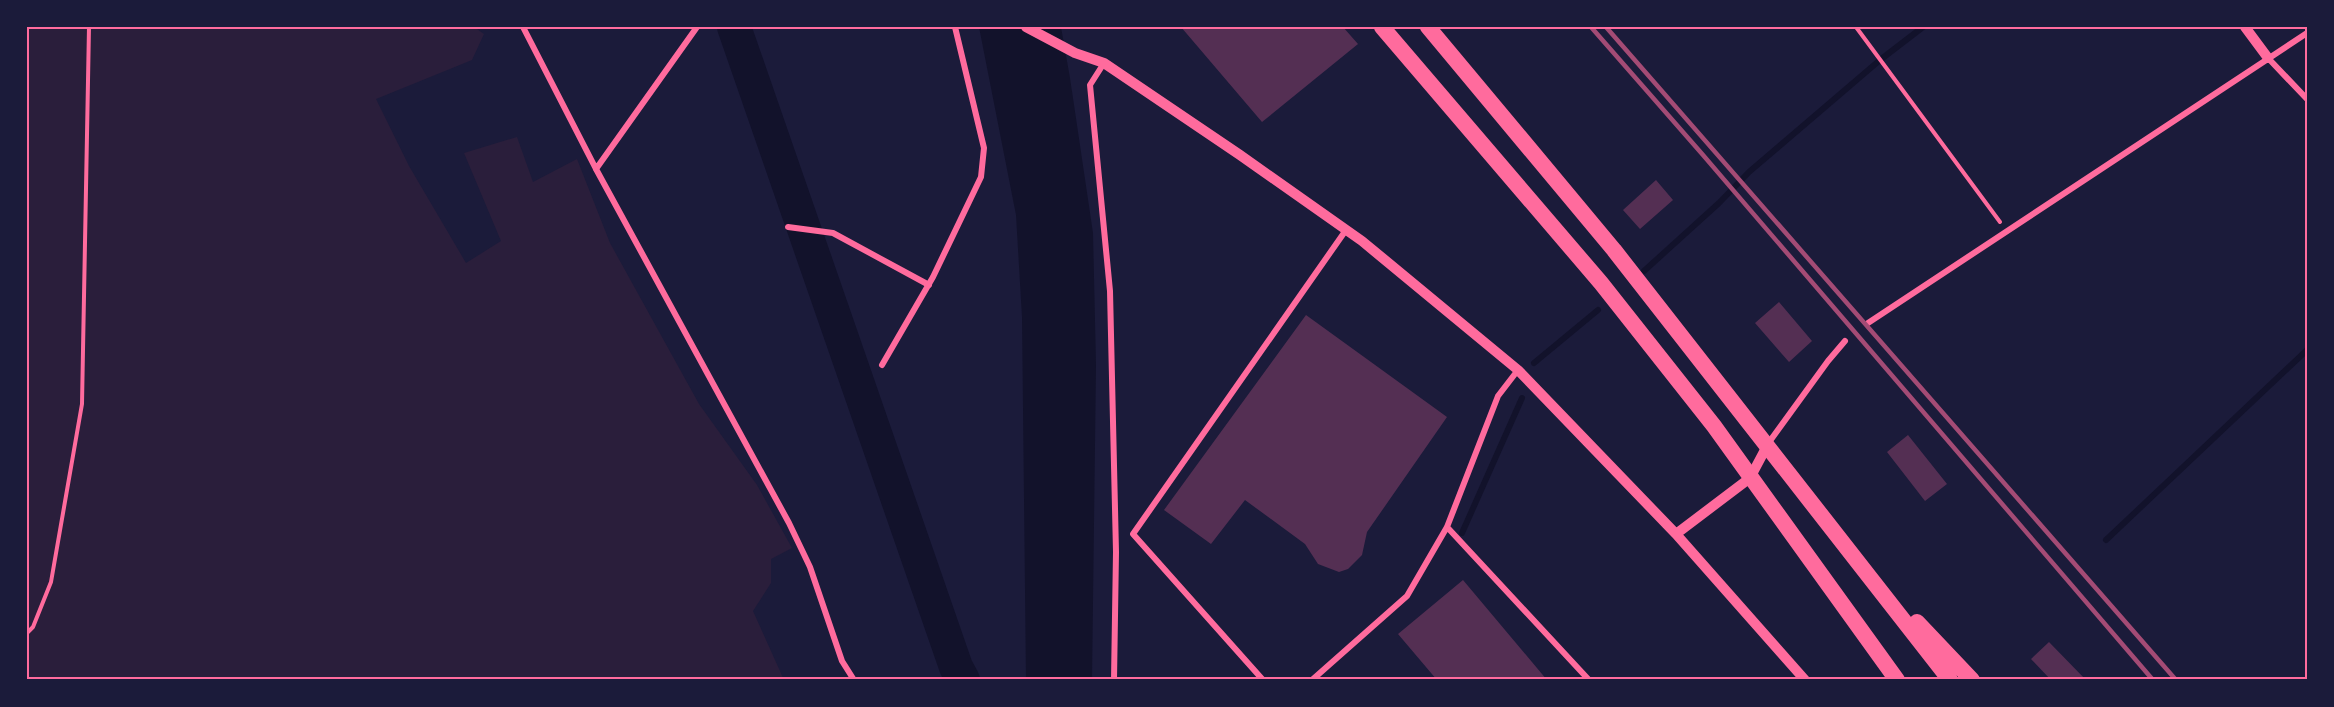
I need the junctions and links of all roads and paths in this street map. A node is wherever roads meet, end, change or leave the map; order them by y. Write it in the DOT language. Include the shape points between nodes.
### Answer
graph roads {
  1 [pos="89,27"];
  2 [pos="523,27"];
  3 [pos="697,27"];
  4 [pos="955,27"];
  5 [pos="1026,27"];
  6 [pos="1382,27"];
  7 [pos="1428,27"];
  8 [pos="1856,27"];
  9 [pos="2245,27"];
  10 [pos="2307,33"];
  11 [pos="2268,58"];
  12 [pos="1104,63"];
  13 [pos="2307,99"];
  14 [pos="596,169"];
  15 [pos="788,227"];
  16 [pos="1346,230"];
  17 [pos="2007,231"];
  18 [pos="928,285"];
  19 [pos="1868,323"];
  20 [pos="1845,341"];
  21 [pos="882,365"];
  22 [pos="1518,370"];
  23 [pos="1767,446"];
  24 [pos="1750,478"];
  25 [pos="1447,527"];
  26 [pos="1676,534"];
  27 [pos="1864,568"];
  28 [pos="27,633"];
  29 [pos="854,680"];
  30 [pos="1114,680"];
  31 [pos="1263,680"];
  32 [pos="1311,680"];
  33 [pos="1589,680"];
  34 [pos="1805,680"];
  35 [pos="1897,680"];
  36 [pos="1950,680"];
  37 [pos="1972,680"];
  1 -- 28 [label="path" via="82,404 51,582"];
  2 -- 14 [label="street"];
  3 -- 14 [label="street"];
  4 -- 18 [label="street" via="984,148 981,177"];
  5 -- 12 [label="street" via="1075,53"];
  6 -- 24 [label="highway" via="1601,283"];
  7 -- 23 [label="highway" via="1614,250"];
  8 -- 17 [label="path"];
  9 -- 11 [label="street"];
  10 -- 11 [label="street"];
  11 -- 13 [label="street"];
  11 -- 17 [label="street"];
  12 -- 16 [label="street"];
  12 -- 30 [label="street" via="1090,85 1110,291 1116,552"];
  14 -- 29 [label="street" via="789,523 810,567 842,661"];
  15 -- 18 [label="street" via="833,233"];
  16 -- 22 [label="street"];
  16 -- 31 [label="street" via="1133,534"];
  17 -- 19 [label="street"];
  18 -- 21 [label="street"];
  20 -- 23 [label="street"];
  22 -- 25 [label="street" via="1498,396"];
  22 -- 26 [label="street"];
  23 -- 24 [label="street"];
  23 -- 27 [label="highway"];
  24 -- 26 [label="street"];
  24 -- 35 [label="highway"];
  25 -- 32 [label="street" via="1407,596"];
  25 -- 33 [label="street"];
  26 -- 34 [label="street"];
  27 -- 36 [label="highway"];
  27 -- 37 [label="highway"];
}
